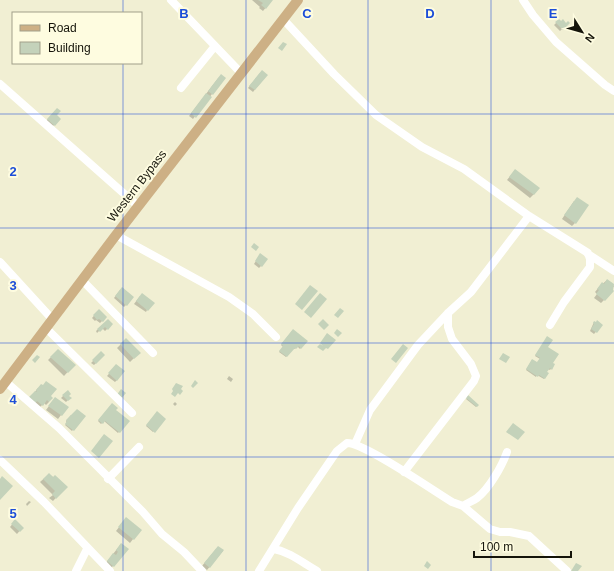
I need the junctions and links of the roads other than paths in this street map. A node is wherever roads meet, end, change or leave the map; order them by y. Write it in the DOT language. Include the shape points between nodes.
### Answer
graph roads {
  1 [pos="171,0"];
  2 [pos="298,0"];
  3 [pos="523,0"];
  4 [pos="283,19"];
  5 [pos="215,46"];
  6 [pos="241,73"];
  7 [pos="0,84"];
  8 [pos="181,88"];
  9 [pos="614,91"];
  10 [pos="138,206"];
  11 [pos="529,216"];
  12 [pos="116,235"];
  13 [pos="588,253"];
  14 [pos="0,262"];
  15 [pos="614,271"];
  16 [pos="82,280"];
  17 [pos="448,313"];
  18 [pos="52,320"];
  19 [pos="550,325"];
  20 [pos="46,328"];
  21 [pos="276,338"];
  22 [pos="153,354"];
  23 [pos="3,385"];
  24 [pos="132,413"];
  25 [pos="355,444"];
  26 [pos="138,447"];
  27 [pos="507,452"];
  28 [pos="0,460"];
  29 [pos="404,472"];
  30 [pos="108,479"];
  31 [pos="463,506"];
  32 [pos="87,549"];
  33 [pos="274,549"];
  34 [pos="76,571"];
  35 [pos="110,571"];
  36 [pos="202,571"];
  37 [pos="259,571"];
  38 [pos="317,571"];
  39 [pos="567,571"];
  1 -- 5 [label="street"];
  2 -- 4 [label="main road, Western Bypass"];
  3 -- 9 [label="street" via="556,42"];
  4 -- 6 [label="main road, Western Bypass"];
  4 -- 11 [label="street" via="376,116 422,147 464,169"];
  5 -- 6 [label="street"];
  5 -- 8 [label="street"];
  6 -- 10 [label="main road, Western Bypass"];
  7 -- 10 [label="street"];
  10 -- 12 [label="main road, Western Bypass"];
  11 -- 13 [label="street"];
  11 -- 17 [label="street" via="471,292"];
  12 -- 16 [label="main road, Western Bypass"];
  12 -- 21 [label="street" via="229,297 253,314"];
  13 -- 15 [label="street"];
  13 -- 19 [label="street" via="590,267"];
  14 -- 18 [label="street"];
  16 -- 18 [label="main road, Western Bypass"];
  16 -- 22 [label="street"];
  17 -- 25 [label="street" via="418,345 370,410"];
  17 -- 29 [label="street" via="452,339 471,364 476,376"];
  18 -- 20 [label="main road, Western Bypass"];
  20 -- 23 [label="main road, Western Bypass"];
  20 -- 24 [label="street"];
  23 -- 30 [label="street" via="59,428"];
  25 -- 29 [label="street"];
  25 -- 33 [label="street" via="347,443 337,451"];
  26 -- 30 [label="street"];
  27 -- 31 [label="street" via="502,466 483,492"];
  28 -- 32 [label="street" via="44,502"];
  29 -- 31 [label="street" via="452,502"];
  30 -- 36 [label="street"];
  31 -- 39 [label="street" via="490,529 529,536"];
  32 -- 34 [label="street"];
  32 -- 35 [label="street"];
  33 -- 37 [label="street"];
  33 -- 38 [label="street" via="282,550"];
}
